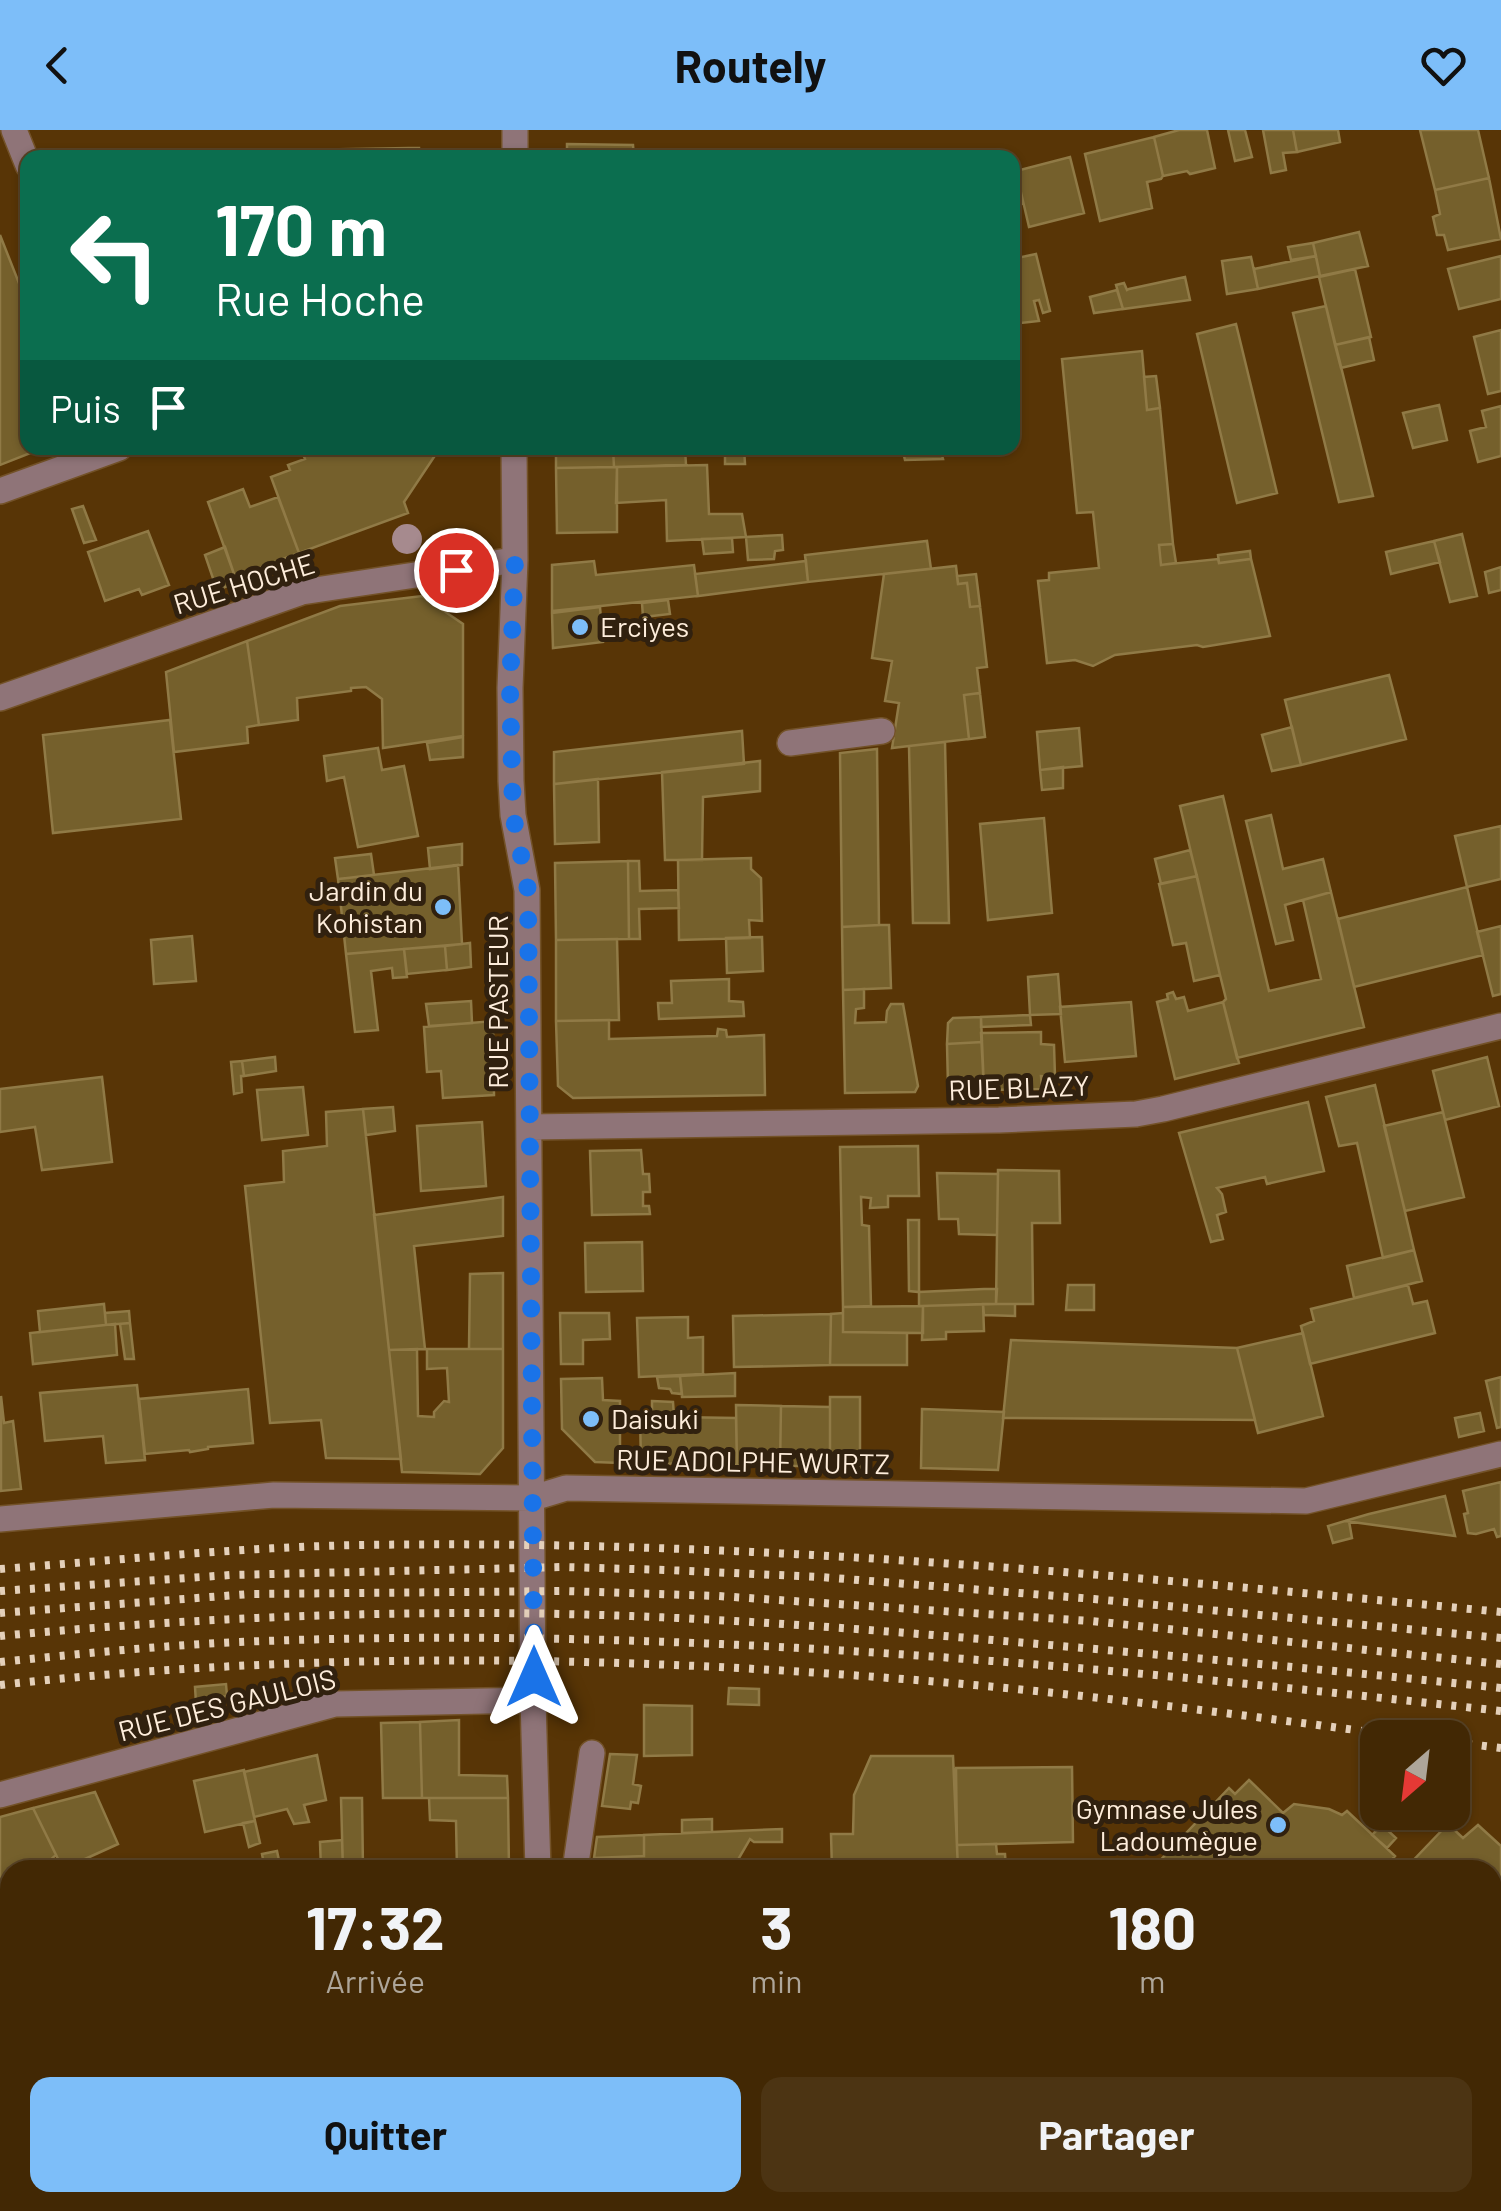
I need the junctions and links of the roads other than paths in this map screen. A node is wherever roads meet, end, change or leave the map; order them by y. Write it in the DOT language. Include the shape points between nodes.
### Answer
graph roads {
  1 [pos="100,455"];
  2 [pos="514,455"];
  3 [pos="0,491"];
  4 [pos="515,560"];
  5 [pos="0,698"];
  6 [pos="882,732"];
  7 [pos="790,743"];
  8 [pos="1501,1026"];
  9 [pos="529,1127"];
  10 [pos="1501,1454"];
  11 [pos="533,1498"];
  12 [pos="0,1519"];
  13 [pos="533,1689"];
  14 [pos="592,1754"];
  15 [pos="0,1795"];
  16 [pos="538,1860"];
  17 [pos="576,1860"];
  1 -- 3 [label="street"];
  2 -- 4 [label="street, RUE PASTEUR"];
  4 -- 5 [label="street, RUE HOCHE" via="302,592"];
  4 -- 9 [label="street, RUE PASTEUR" via="512,781 528,890"];
  6 -- 7 [label="street"];
  8 -- 9 [label="street, RUE BLAZY" via="1136,1114"];
  9 -- 11 [label="street, RUE PASTEUR"];
  10 -- 11 [label="street, RUE ADOLPHE WURTZ" via="1306,1501 566,1488"];
  11 -- 12 [label="street, RUE ADOLPHE WURTZ" via="274,1495"];
  11 -- 13 [label="street, RUE PASTEUR"];
  13 -- 15 [label="street, RUE DES GAULOIS" via="336,1704"];
  13 -- 16 [label="street, RUE PASTEUR"];
  14 -- 17 [label="street"];
}
